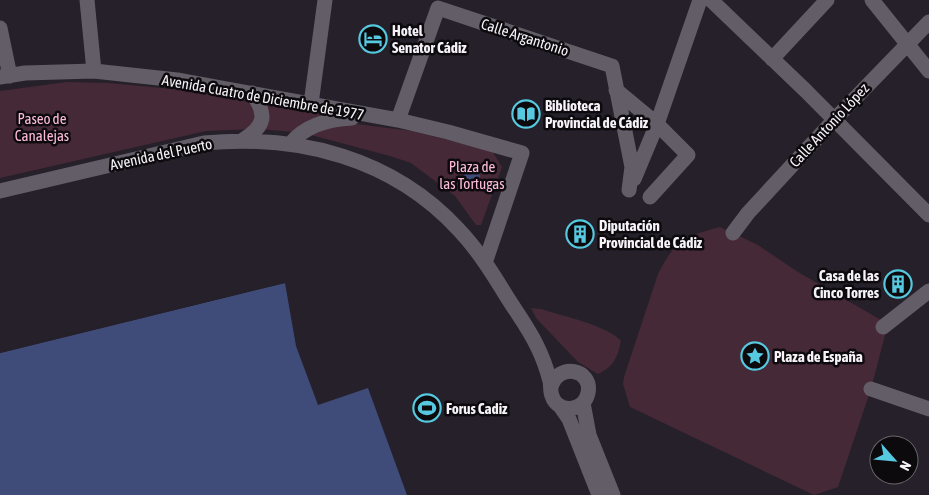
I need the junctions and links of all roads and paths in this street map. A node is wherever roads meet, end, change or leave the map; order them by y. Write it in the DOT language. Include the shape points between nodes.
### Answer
graph roads {
  1 [pos="87,0"];
  2 [pos="700,0"];
  3 [pos="711,0"];
  4 [pos="827,0"];
  5 [pos="872,0"];
  6 [pos="324,5"];
  7 [pos="929,22"];
  8 [pos="0,28"];
  9 [pos="906,44"];
  10 [pos="772,59"];
  11 [pos="94,71"];
  12 [pos="929,71"];
  13 [pos="5,76"];
  14 [pos="616,90"];
  15 [pos="252,93"];
  16 [pos="311,104"];
  17 [pos="374,117"];
  18 [pos="398,120"];
  19 [pos="834,120"];
  20 [pos="657,124"];
  21 [pos="243,140"];
  22 [pos="291,143"];
  23 [pos="0,191"];
  24 [pos="650,197"];
  25 [pos="929,214"];
  26 [pos="733,233"];
  27 [pos="485,263"];
  28 [pos="929,291"];
  29 [pos="883,328"];
  30 [pos="537,346"];
  31 [pos="569,371"];
  32 [pos="551,387"];
  33 [pos="871,389"];
  34 [pos="583,403"];
  35 [pos="560,406"];
  36 [pos="929,409"];
  37 [pos="599,495"];
  38 [pos="613,495"];
  1 -- 11 [label="street"];
  2 -- 20 [label="street"];
  3 -- 10 [label="street"];
  4 -- 10 [label="street"];
  5 -- 9 [label="street"];
  6 -- 16 [label="street"];
  7 -- 9 [label="street, Calle Antonio López"];
  8 -- 13 [label="street"];
  9 -- 12 [label="street"];
  9 -- 19 [label="street, Calle Antonio López"];
  10 -- 19 [label="street"];
  11 -- 13 [label="street, Avenida Cuatro de Diciembre de 1977"];
  11 -- 15 [label="street, Avenida Cuatro de Diciembre de 1977" via="177,80"];
  14 -- 18 [label="street, Calle Argantonio" via="612,66 438,8"];
  14 -- 20 [label="street"];
  14 -- 20 [label="street" via="632,167 629,190"];
  15 -- 16 [label="street, Avenida Cuatro de Diciembre de 1977"];
  15 -- 21 [label="street" via="261,105 262,120 253,134"];
  16 -- 17 [label="street, Avenida Cuatro de Diciembre de 1977"];
  17 -- 18 [label="street, Avenida Cuatro de Diciembre de 1977"];
  17 -- 22 [label="street" via="326,120 296,136"];
  18 -- 27 [label="street, Avenida Cuatro de Diciembre de 1977" via="522,153"];
  19 -- 25 [label="street"];
  19 -- 26 [label="street, Calle Antonio López"];
  20 -- 24 [label="street" via="688,155"];
  21 -- 22 [label="street, Avenida del Puerto"];
  21 -- 23 [label="street, Avenida del Puerto" via="204,143"];
  22 -- 27 [label="street, Avenida del Puerto" via="363,163 402,183 451,221"];
  27 -- 30 [label="street, Avenida del Puerto"];
  28 -- 29 [label="street"];
  30 -- 31 [label="street, Avenida del Puerto"];
  30 -- 32 [label="street, Avenida del Puerto"];
  31 -- 32 [label="street" via="555,378"];
  31 -- 34 [label="street" via="580,374 586,382 588,392"];
  32 -- 35 [label="street" via="552,397"];
  33 -- 36 [label="street"];
  34 -- 35 [label="street" via="573,408"];
  34 -- 38 [label="street" via="589,435"];
  35 -- 37 [label="street" via="569,419"];
}
